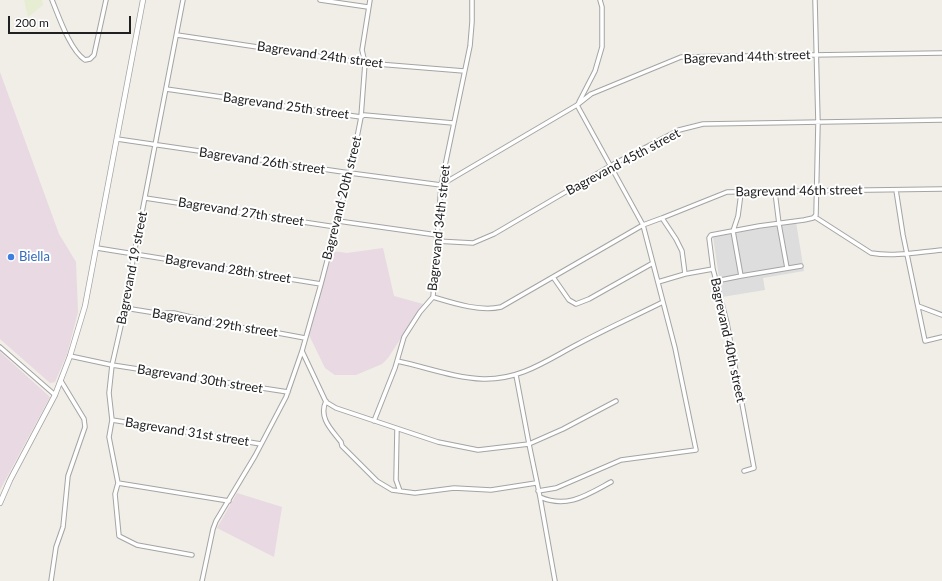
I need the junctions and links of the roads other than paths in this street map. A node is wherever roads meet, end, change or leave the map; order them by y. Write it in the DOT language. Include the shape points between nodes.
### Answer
graph roads {
  1 [pos="52,0"];
  2 [pos="106,0"];
  3 [pos="143,0"];
  4 [pos="183,0"];
  5 [pos="320,0"];
  6 [pos="370,0"];
  7 [pos="472,0"];
  8 [pos="600,0"];
  9 [pos="815,0"];
  10 [pos="368,7"];
  11 [pos="177,34"];
  12 [pos="942,53"];
  13 [pos="817,54"];
  14 [pos="365,63"];
  15 [pos="464,71"];
  16 [pos="166,89"];
  17 [pos="577,105"];
  18 [pos="361,118"];
  19 [pos="942,120"];
  20 [pos="453,123"];
  21 [pos="818,123"];
  22 [pos="117,139"];
  23 [pos="156,145"];
  24 [pos="610,166"];
  25 [pos="350,173"];
  26 [pos="441,185"];
  27 [pos="942,189"];
  28 [pos="817,190"];
  29 [pos="896,190"];
  30 [pos="775,192"];
  31 [pos="741,193"];
  32 [pos="145,198"];
  33 [pos="815,217"];
  34 [pos="662,218"];
  35 [pos="338,221"];
  36 [pos="779,224"];
  37 [pos="643,225"];
  38 [pos="336,226"];
  39 [pos="733,230"];
  40 [pos="437,235"];
  41 [pos="436,241"];
  42 [pos="96,248"];
  43 [pos="942,250"];
  44 [pos="134,254"];
  45 [pos="907,254"];
  46 [pos="653,264"];
  47 [pos="801,266"];
  48 [pos="787,268"];
  49 [pos="713,270"];
  50 [pos="685,274"];
  51 [pos="741,276"];
  52 [pos="553,277"];
  53 [pos="716,281"];
  54 [pos="658,282"];
  55 [pos="321,284"];
  56 [pos="433,297"];
  57 [pos="663,302"];
  58 [pos="918,306"];
  59 [pos="125,308"];
  60 [pos="942,315"];
  61 [pos="942,337"];
  62 [pos="305,338"];
  63 [pos="0,347"];
  64 [pos="302,351"];
  65 [pos="70,356"];
  66 [pos="397,361"];
  67 [pos="112,365"];
  68 [pos="516,375"];
  69 [pos="61,381"];
  70 [pos="288,392"];
  71 [pos="55,395"];
  72 [pos="326,401"];
  73 [pos="616,401"];
  74 [pos="112,420"];
  75 [pos="374,421"];
  76 [pos="397,429"];
  77 [pos="261,444"];
  78 [pos="529,444"];
  79 [pos="744,471"];
  80 [pos="611,482"];
  81 [pos="118,483"];
  82 [pos="536,483"];
  83 [pos="400,491"];
  84 [pos="538,491"];
  85 [pos="540,497"];
  86 [pos="229,501"];
  87 [pos="0,503"];
  88 [pos="192,555"];
  89 [pos="51,581"];
  90 [pos="202,581"];
  91 [pos="555,581"];
  1 -- 2 [label="street" via="67,35 80,56 86,60 94,54"];
  3 -- 22 [label="street"];
  4 -- 11 [label="street, Bagrevand 19 street"];
  5 -- 10 [label="street"];
  6 -- 10 [label="street, Bagrevand 20th street"];
  7 -- 15 [label="street, Bagrevand 34th street" via="470,46"];
  8 -- 17 [label="street" via="602,46 594,71"];
  9 -- 13 [label="street"];
  10 -- 14 [label="street, Bagrevand 20th street" via="362,50"];
  11 -- 14 [label="street, Bagrevand 24th street"];
  11 -- 16 [label="street, Bagrevand 19 street"];
  12 -- 13 [label="street, Bagrevand 44th street"];
  13 -- 17 [label="street, Bagrevand 44th street" via="681,58 591,94"];
  13 -- 21 [label="street"];
  14 -- 15 [label="street, Bagrevand 24th street"];
  14 -- 18 [label="street, Bagrevand 20th street"];
  15 -- 20 [label="street, Bagrevand 34th street"];
  16 -- 18 [label="street, Bagrevand 25th street"];
  16 -- 23 [label="street, Bagrevand 19 street"];
  17 -- 24 [label="street"];
  17 -- 26 [label="street, Bagrevand 44th street"];
  18 -- 20 [label="street, Bagrevand 25th street" via="364,115"];
  18 -- 25 [label="street, Bagrevand 20th street"];
  19 -- 21 [label="street, Bagrevand 45th street"];
  20 -- 26 [label="street, Bagrevand 34th street"];
  21 -- 24 [label="street, Bagrevand 45th street" via="703,124 679,130"];
  21 -- 28 [label="street"];
  22 -- 23 [label="street, Bagrevand 26th street"];
  22 -- 42 [label="street"];
  23 -- 25 [label="street, Bagrevand 26th street"];
  23 -- 32 [label="street, Bagrevand 19 street"];
  24 -- 37 [label="street"];
  24 -- 41 [label="street, Bagrevand 45th street" via="494,234 473,243"];
  25 -- 26 [label="street, Bagrevand 26th street"];
  25 -- 35 [label="street, Bagrevand 20th street"];
  26 -- 40 [label="street, Bagrevand 34th street"];
  27 -- 29 [label="street, Bagrevand 46th street"];
  28 -- 29 [label="street, Bagrevand 46th street"];
  28 -- 30 [label="street, Bagrevand 46th street"];
  28 -- 33 [label="street"];
  29 -- 45 [label="street"];
  30 -- 31 [label="street, Bagrevand 46th street"];
  30 -- 36 [label="street"];
  31 -- 34 [label="street, Bagrevand 46th street" via="727,192"];
  31 -- 39 [label="street"];
  32 -- 38 [label="street, Bagrevand 27th street"];
  32 -- 44 [label="street, Bagrevand 19 street"];
  33 -- 36 [label="street"];
  33 -- 45 [label="street" via="871,253"];
  34 -- 37 [label="street"];
  34 -- 50 [label="street" via="682,251"];
  35 -- 38 [label="street, Bagrevand 20th street"];
  35 -- 40 [label="street"];
  36 -- 39 [label="street"];
  36 -- 48 [label="street"];
  37 -- 46 [label="street"];
  37 -- 52 [label="street"];
  38 -- 55 [label="street, Bagrevand 20th street"];
  39 -- 49 [label="street" via="711,235"];
  39 -- 51 [label="street"];
  40 -- 41 [label="street, Bagrevand 34th street"];
  41 -- 56 [label="street, Bagrevand 34th street"];
  42 -- 44 [label="street, Bagrevand 28th street"];
  42 -- 65 [label="street" via="85,306"];
  43 -- 45 [label="street"];
  44 -- 55 [label="street, Bagrevand 28th street"];
  44 -- 59 [label="street, Bagrevand 19 street"];
  45 -- 58 [label="street"];
  46 -- 52 [label="street" via="576,304 569,300"];
  46 -- 54 [label="street"];
  47 -- 48 [label="street"];
  48 -- 51 [label="street"];
  49 -- 50 [label="street, Bagrevand 40th street"];
  49 -- 53 [label="street, Bagrevand 40th street"];
  50 -- 54 [label="street, Bagrevand 40th street"];
  51 -- 53 [label="street"];
  52 -- 56 [label="street" via="501,307 461,305"];
  53 -- 79 [label="street, Bagrevand 40th street" via="727,323 754,468"];
  54 -- 57 [label="street"];
  55 -- 62 [label="street, Bagrevand 20th street"];
  56 -- 66 [label="street, Bagrevand 34th street" via="404,338"];
  57 -- 68 [label="street" via="547,362"];
  57 -- 84 [label="street" via="696,450 621,460 556,488"];
  58 -- 60 [label="street"];
  58 -- 61 [label="street" via="925,341"];
  59 -- 62 [label="street, Bagrevand 29th street" via="174,313 228,326"];
  59 -- 67 [label="street, Bagrevand 19 street"];
  62 -- 64 [label="street, Bagrevand 20th street"];
  63 -- 71 [label="street"];
  64 -- 70 [label="street, Bagrevand 20th street"];
  64 -- 72 [label="street"];
  65 -- 67 [label="street, Bagrevand 30th street"];
  65 -- 69 [label="street"];
  66 -- 68 [label="street" via="465,377 484,379"];
  66 -- 75 [label="street, Bagrevand 34th street"];
  67 -- 70 [label="street, Bagrevand 30th street"];
  67 -- 74 [label="street, Bagrevand 19 street" via="109,394"];
  68 -- 78 [label="street"];
  69 -- 71 [label="street"];
  69 -- 89 [label="street" via="84,419 85,427 68,476 63,527 56,548"];
  70 -- 77 [label="street, Bagrevand 20th street"];
  71 -- 87 [label="street"];
  72 -- 75 [label="street" via="336,408"];
  72 -- 83 [label="street" via="324,418 342,446 377,481 392,490"];
  73 -- 78 [label="street"];
  74 -- 77 [label="street, Bagrevand 31st street"];
  74 -- 81 [label="street, Bagrevand 19 street" via="109,437"];
  75 -- 76 [label="street"];
  76 -- 78 [label="street" via="438,442 478,450"];
  76 -- 83 [label="street" via="396,480"];
  77 -- 86 [label="street, Bagrevand 20th street"];
  78 -- 82 [label="street"];
  80 -- 85 [label="street" via="575,500 564,502"];
  81 -- 86 [label="street"];
  81 -- 88 [label="street, Bagrevand 19 street" via="115,494 119,536 137,546"];
  82 -- 83 [label="street" via="491,490 454,488 415,493"];
  82 -- 84 [label="street"];
  84 -- 85 [label="street"];
  85 -- 91 [label="street"];
  86 -- 90 [label="street, Bagrevand 20th street" via="213,529"];
}
